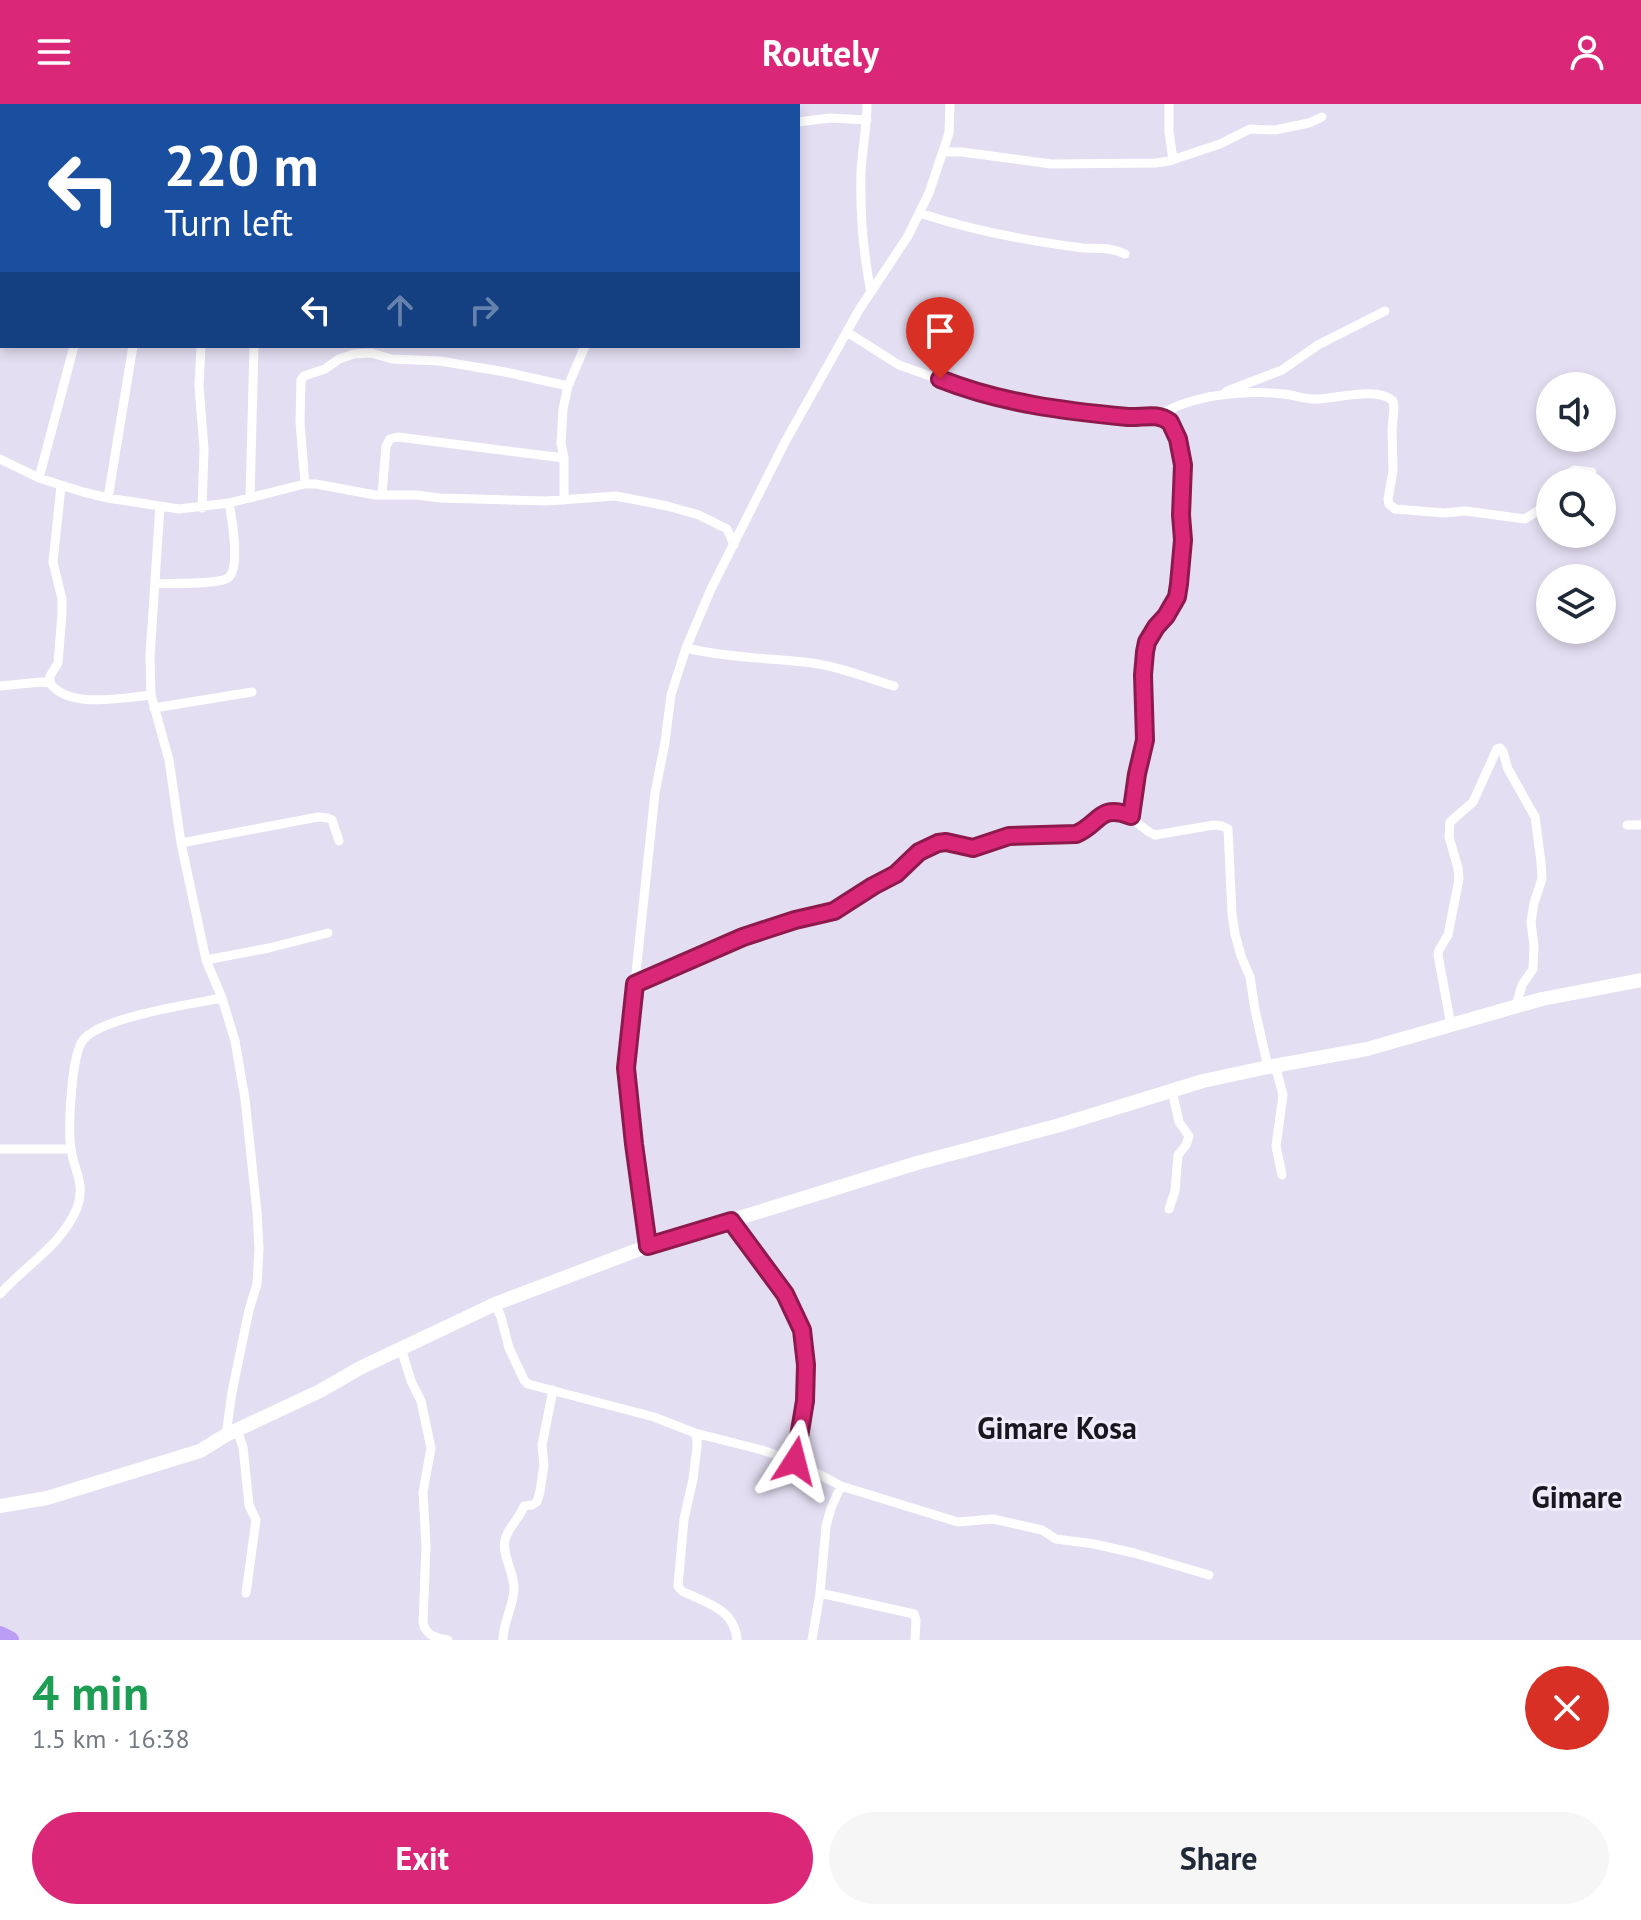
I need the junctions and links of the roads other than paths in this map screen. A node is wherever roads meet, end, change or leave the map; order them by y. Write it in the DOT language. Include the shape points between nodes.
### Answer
graph roads {
  1 [pos="867,104"];
  2 [pos="950,104"];
  3 [pos="1169,104"];
  4 [pos="1322,117"];
  5 [pos="867,120"];
  6 [pos="800,122"];
  7 [pos="943,152"];
  8 [pos="1173,160"];
  9 [pos="920,213"];
  10 [pos="1125,254"];
  11 [pos="871,292"];
  12 [pos="1385,311"];
  13 [pos="847,332"];
  14 [pos="73,348"];
  15 [pos="133,348"];
  16 [pos="201,348"];
  17 [pos="254,348"];
  18 [pos="584,348"];
  19 [pos="568,386"];
  20 [pos="1223,395"];
  21 [pos="1158,416"];
  22 [pos="564,458"];
  23 [pos="0,459"];
  24 [pos="39,478"];
  25 [pos="305,484"];
  26 [pos="61,486"];
  27 [pos="382,495"];
  28 [pos="108,498"];
  29 [pos="250,498"];
  30 [pos="564,500"];
  31 [pos="229,503"];
  32 [pos="160,506"];
  33 [pos="202,508"];
  34 [pos="1536,512"];
  35 [pos="743,528"];
  36 [pos="727,529"];
  37 [pos="734,545"];
  38 [pos="155,584"];
  39 [pos="686,648"];
  40 [pos="50,683"];
  41 [pos="0,686"];
  42 [pos="894,686"];
  43 [pos="252,692"];
  44 [pos="151,695"];
  45 [pos="154,708"];
  46 [pos="1131,816"];
  47 [pos="1627,825"];
  48 [pos="1641,825"];
  49 [pos="339,841"];
  50 [pos="181,843"];
  51 [pos="328,933"];
  52 [pos="206,960"];
  53 [pos="1641,980"];
  54 [pos="635,984"];
  55 [pos="222,998"];
  56 [pos="1516,1006"];
  57 [pos="1451,1025"];
  58 [pos="1271,1066"];
  59 [pos="1172,1091"];
  60 [pos="0,1149"];
  61 [pos="71,1149"];
  62 [pos="1282,1175"];
  63 [pos="1169,1209"];
  64 [pos="731,1221"];
  65 [pos="648,1246"];
  66 [pos="0,1294"];
  67 [pos="495,1304"];
  68 [pos="401,1348"];
  69 [pos="553,1390"];
  70 [pos="232,1433"];
  71 [pos="695,1433"];
  72 [pos="795,1461"];
  73 [pos="841,1486"];
  74 [pos="0,1506"];
  75 [pos="1209,1575"];
  76 [pos="246,1593"];
  77 [pos="820,1593"];
  78 [pos="0,1635"];
  79 [pos="10,1640"];
  80 [pos="448,1640"];
  81 [pos="503,1640"];
  82 [pos="737,1640"];
  83 [pos="812,1640"];
  84 [pos="915,1640"];
  1 -- 5 [label="street"];
  2 -- 7 [label="street"];
  3 -- 8 [label="street"];
  4 -- 8 [label="street" via="1275,130 1250,129"];
  5 -- 6 [label="street"];
  5 -- 11 [label="street" via="861,213"];
  7 -- 8 [label="street" via="1051,164"];
  7 -- 9 [label="street"];
  9 -- 10 [label="street" via="986,233"];
  9 -- 11 [label="street"];
  11 -- 13 [label="street"];
  12 -- 20 [label="street" via="1282,370"];
  13 -- 21 [label="street" via="899,365 979,393 1085,413"];
  13 -- 35 [label="street"];
  14 -- 24 [label="street"];
  15 -- 28 [label="street"];
  16 -- 33 [label="street"];
  17 -- 29 [label="street"];
  18 -- 19 [label="street"];
  19 -- 22 [label="street"];
  19 -- 25 [label="street" via="440,361 371,353 339,359 301,380"];
  20 -- 21 [label="street" via="1188,401"];
  20 -- 34 [label="street" via="1383,395 1394,408 1388,499 1395,509 1525,519"];
  21 -- 46 [label="street" via="1170,422 1178,439 1183,540 1177,597 1145,652 1145,740"];
  22 -- 27 [label="street" via="398,437 386,446"];
  22 -- 30 [label="street"];
  23 -- 24 [label="street"];
  24 -- 26 [label="street"];
  25 -- 27 [label="street"];
  25 -- 29 [label="street"];
  26 -- 28 [label="street"];
  26 -- 40 [label="street" via="53,562 62,599 61,629"];
  27 -- 30 [label="street"];
  28 -- 32 [label="street"];
  29 -- 31 [label="street"];
  30 -- 36 [label="street" via="616,496 685,510"];
  31 -- 33 [label="street"];
  31 -- 38 [label="street" via="234,556 228,578"];
  32 -- 33 [label="street"];
  32 -- 38 [label="street"];
  35 -- 36 [label="street"];
  35 -- 37 [label="street"];
  36 -- 37 [label="street"];
  37 -- 39 [label="street"];
  38 -- 44 [label="street"];
  39 -- 42 [label="street" via="832,667"];
  39 -- 54 [label="street" via="671,695 655,793"];
  40 -- 41 [label="street"];
  40 -- 44 [label="street" via="74,698"];
  43 -- 45 [label="street"];
  44 -- 45 [label="street"];
  45 -- 50 [label="street" via="169,760"];
  46 -- 54 [label="street" via="1109,812 1076,834 1009,836 973,848 938,843 834,911 743,937"];
  46 -- 58 [label="street" via="1155,835 1214,825 1228,829 1235,934"];
  47 -- 48 [label="street"];
  49 -- 50 [label="street" via="332,820 318,817"];
  50 -- 52 [label="street"];
  51 -- 52 [label="street"];
  52 -- 55 [label="street"];
  53 -- 56 [label="street"];
  54 -- 65 [label="street" via="626,1068"];
  55 -- 61 [label="street" via="137,1015 85,1038 72,1087"];
  55 -- 70 [label="street" via="245,1099 259,1249 257,1284 232,1392"];
  56 -- 57 [label="street"];
  56 -- 57 [label="street" via="1533,969 1531,922 1541,862 1535,817 1500,748 1473,802 1450,822 1459,879 1448,935 1438,955"];
  57 -- 58 [label="street" via="1367,1049"];
  58 -- 59 [label="street"];
  58 -- 62 [label="street" via="1283,1095 1276,1146"];
  59 -- 63 [label="street" via="1179,1122 1189,1136 1178,1155"];
  59 -- 64 [label="street"];
  60 -- 61 [label="street"];
  61 -- 66 [label="street" via="81,1183 76,1209 57,1241"];
  64 -- 65 [label="street"];
  64 -- 72 [label="street" via="785,1294 802,1330 805,1401"];
  65 -- 67 [label="street"];
  67 -- 68 [label="street"];
  67 -- 69 [label="street" via="526,1382"];
  68 -- 70 [label="street"];
  68 -- 80 [label="street" via="431,1448 423,1492 423,1623 430,1635"];
  69 -- 71 [label="street"];
  69 -- 81 [label="street" via="537,1502 524,1506 505,1540 514,1594"];
  70 -- 74 [label="street" via="200,1451 47,1498"];
  70 -- 76 [label="street" via="243,1447 249,1505 256,1520"];
  71 -- 72 [label="street"];
  71 -- 82 [label="street" via="678,1586 727,1615"];
  72 -- 73 [label="street"];
  73 -- 75 [label="street" via="958,1522 993,1519"];
  73 -- 77 [label="street" via="826,1526"];
  77 -- 83 [label="street"];
  77 -- 84 [label="street" via="914,1614"];
  78 -- 79 [label="highway"];
}
